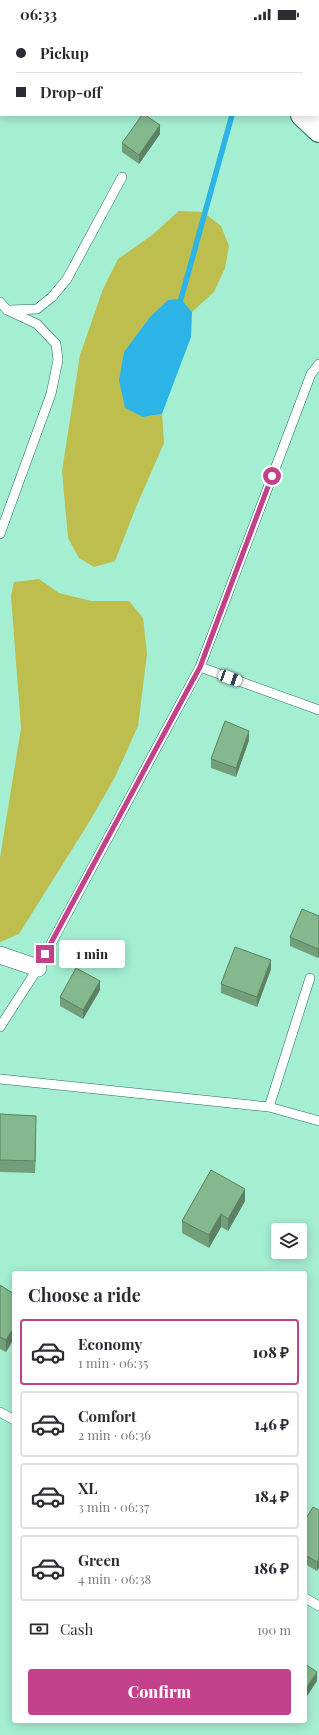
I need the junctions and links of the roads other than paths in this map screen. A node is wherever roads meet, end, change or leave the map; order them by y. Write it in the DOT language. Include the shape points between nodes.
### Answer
graph roads {
  1 [pos="303,116"];
  2 [pos="319,131"];
  3 [pos="122,177"];
  4 [pos="0,302"];
  5 [pos="7,310"];
  6 [pos="319,364"];
  7 [pos="315,375"];
  8 [pos="0,534"];
  9 [pos="200,667"];
  10 [pos="319,710"];
  11 [pos="0,955"];
  12 [pos="38,968"];
  13 [pos="310,978"];
  14 [pos="0,1027"];
  15 [pos="0,1079"];
  16 [pos="269,1108"];
  17 [pos="319,1121"];
  18 [pos="0,1412"];
  19 [pos="12,1419"];
  20 [pos="307,1599"];
  21 [pos="319,1606"];
  1 -- 2 [label="street"];
  3 -- 5 [label="lane" via="67,279 52,297 37,310"];
  4 -- 5 [label="lane"];
  5 -- 8 [label="lane" via="37,324 56,344 58,360 51,394"];
  6 -- 7 [label="lane"];
  7 -- 9 [label="lane"];
  9 -- 10 [label="lane"];
  9 -- 12 [label="lane"];
  11 -- 12 [label="street"];
  12 -- 14 [label="lane"];
  13 -- 16 [label="lane"];
  15 -- 16 [label="lane"];
  16 -- 17 [label="lane"];
  18 -- 19 [label="lane"];
  20 -- 21 [label="lane"];
}
